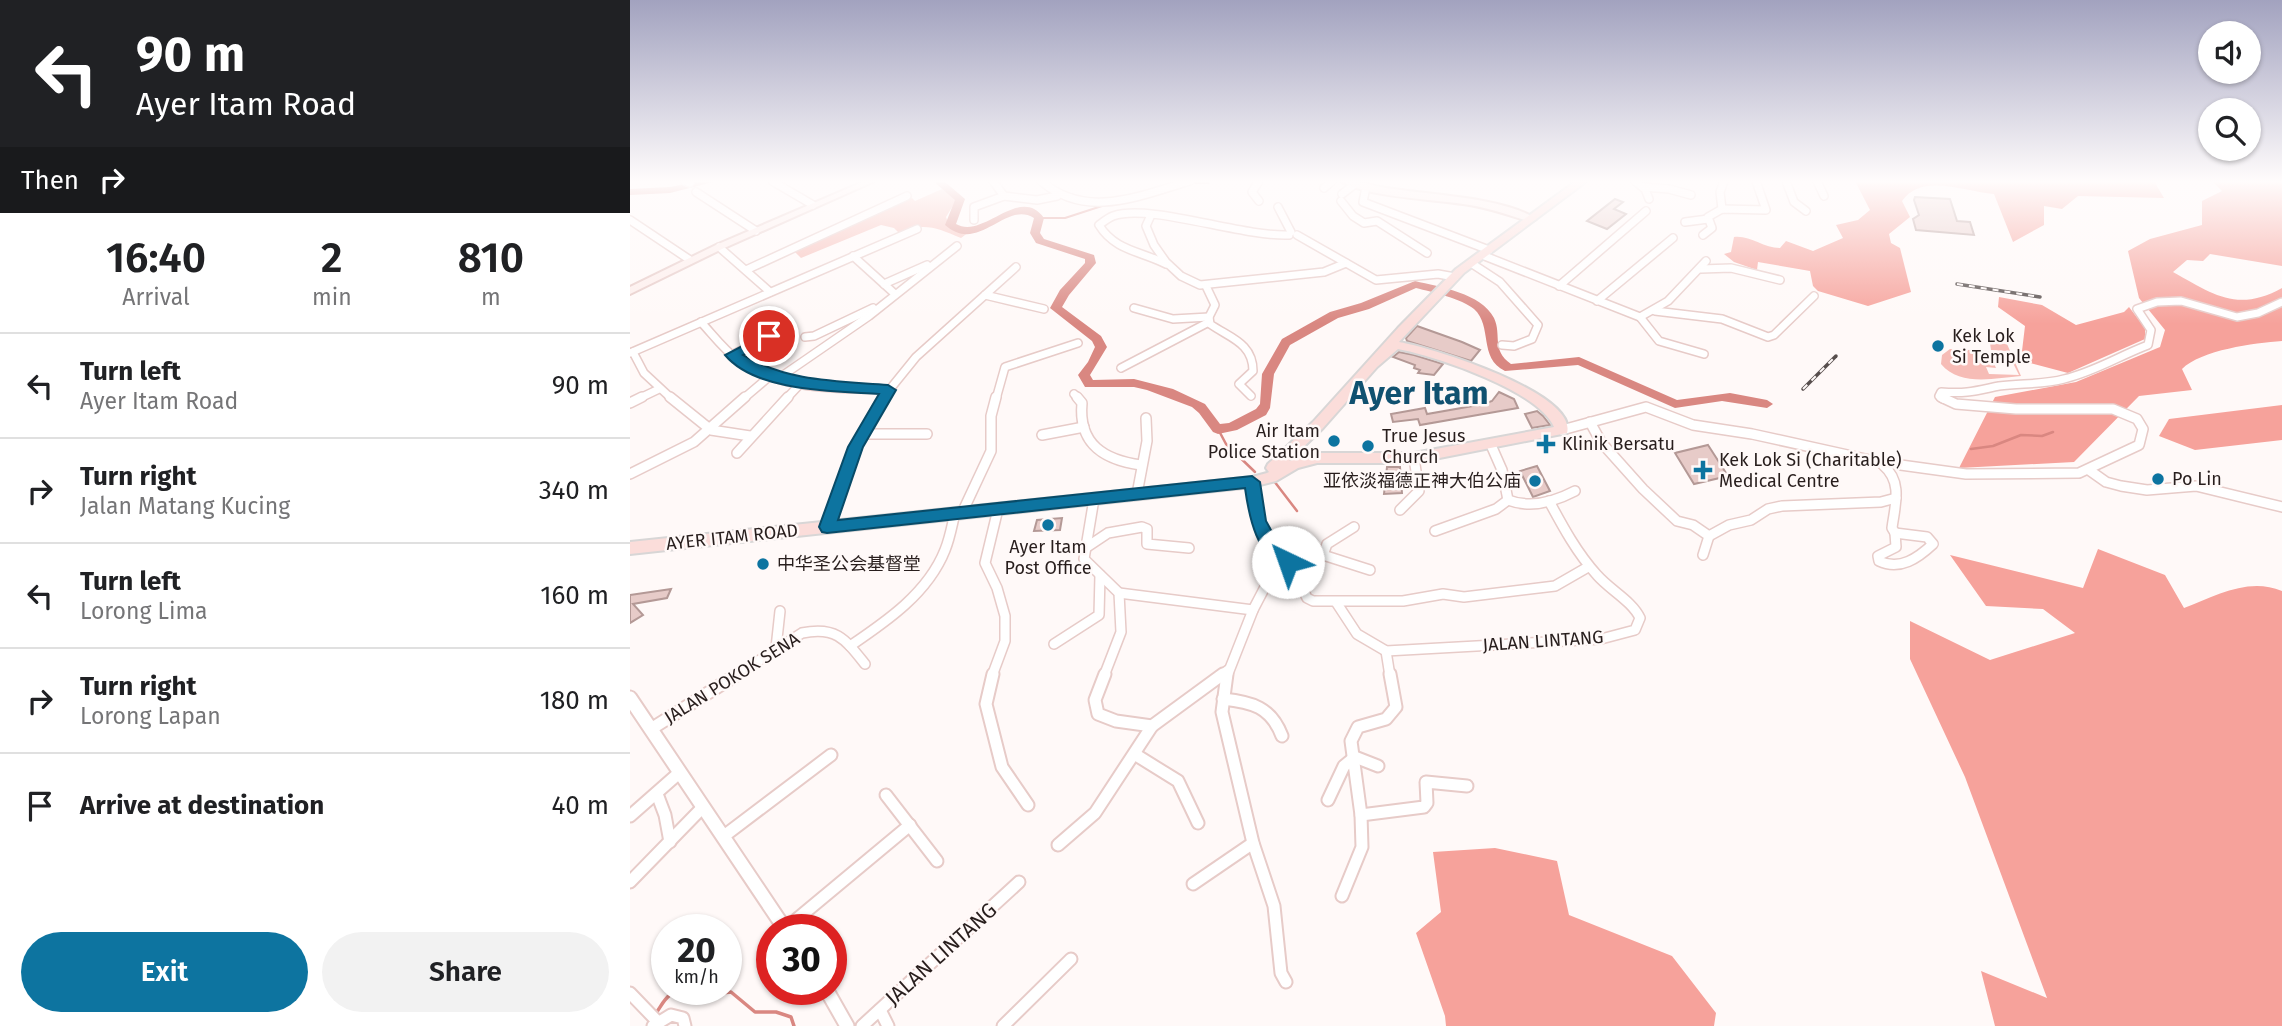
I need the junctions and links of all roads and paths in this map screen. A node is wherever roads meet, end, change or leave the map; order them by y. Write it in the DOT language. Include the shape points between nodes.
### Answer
graph roads {
  1 [pos="643,229"];
  2 [pos="753,229"];
  3 [pos="761,229"];
  4 [pos="837,229"];
  5 [pos="917,229"];
  6 [pos="1102,229"];
  7 [pos="1147,229"];
  8 [pos="1222,229"];
  9 [pos="1289,229"];
  10 [pos="1389,229"];
  11 [pos="1429,229"];
  12 [pos="1518,229"];
  13 [pos="1625,229"];
  14 [pos="1711,229"];
  15 [pos="756,231"];
  16 [pos="1292,234"];
  17 [pos="1703,235"];
  18 [pos="1673,238"];
  19 [pos="957,246"];
  20 [pos="719,247"];
  21 [pos="1427,253"];
  22 [pos="1486,253"];
  23 [pos="853,256"];
  24 [pos="690,260"];
  25 [pos="1706,261"];
  26 [pos="1346,262"];
  27 [pos="933,263"];
  28 [pos="1471,263"];
  29 [pos="1166,264"];
  30 [pos="1016,267"];
  31 [pos="1701,269"];
  32 [pos="746,270"];
  33 [pos="1780,280"];
  34 [pos="1451,282"];
  35 [pos="884,284"];
  36 [pos="1206,286"];
  37 [pos="1559,286"];
  38 [pos="630,290"];
  39 [pos="770,292"];
  40 [pos="895,294"];
  41 [pos="985,295"];
  42 [pos="1814,296"];
  43 [pos="887,301"];
  44 [pos="1597,301"];
  45 [pos="2282,302"];
  46 [pos="1134,308"];
  47 [pos="1044,309"];
  48 [pos="1655,311"];
  49 [pos="1640,317"];
  50 [pos="1209,320"];
  51 [pos="701,322"];
  52 [pos="788,327"];
  53 [pos="1407,327"];
  54 [pos="805,337"];
  55 [pos="1078,343"];
  56 [pos="1502,345"];
  57 [pos="1418,350"];
  58 [pos="631,353"];
  59 [pos="1704,354"];
  60 [pos="732,355"];
  61 [pos="1376,363"];
  62 [pos="1121,368"];
  63 [pos="774,377"];
  64 [pos="801,383"];
  65 [pos="659,389"];
  66 [pos="888,390"];
  67 [pos="1073,394"];
  68 [pos="1251,396"];
  69 [pos="630,403"];
  70 [pos="1146,418"];
  71 [pos="1590,422"];
  72 [pos="1318,425"];
  73 [pos="1084,427"];
  74 [pos="711,430"];
  75 [pos="1562,430"];
  76 [pos="927,433"];
  77 [pos="863,434"];
  78 [pos="1042,435"];
  79 [pos="750,436"];
  80 [pos="1491,445"];
  81 [pos="737,453"];
  82 [pos="1317,458"];
  83 [pos="1414,458"];
  84 [pos="1879,462"];
  85 [pos="1141,465"];
  86 [pos="2089,470"];
  87 [pos="630,474"];
  88 [pos="1252,482"];
  89 [pos="1575,491"];
  90 [pos="1138,494"];
  91 [pos="1896,498"];
  92 [pos="1094,499"];
  93 [pos="1508,500"];
  94 [pos="1549,501"];
  95 [pos="2282,508"];
  96 [pos="998,509"];
  97 [pos="1400,510"];
  98 [pos="958,513"];
  99 [pos="827,527"];
  100 [pos="1354,527"];
  101 [pos="1435,531"];
  102 [pos="1894,533"];
  103 [pos="1709,536"];
  104 [pos="630,548"];
  105 [pos="1189,548"];
  106 [pos="1084,549"];
  107 [pos="1275,553"];
  108 [pos="1323,555"];
  109 [pos="1703,555"];
  110 [pos="1588,567"];
  111 [pos="1370,570"];
  112 [pos="1295,571"];
  113 [pos="1100,575"];
  114 [pos="1119,593"];
  115 [pos="1336,602"];
  116 [pos="1253,610"];
  117 [pos="780,611"];
  118 [pos="1054,644"];
  119 [pos="850,646"];
  120 [pos="776,648"];
  121 [pos="1386,651"];
  122 [pos="865,664"];
  123 [pos="1228,670"];
  124 [pos="630,698"];
  125 [pos="1223,699"];
  126 [pos="1152,726"];
  127 [pos="650,729"];
  128 [pos="1282,736"];
  129 [pos="831,754"];
  130 [pos="1136,755"];
  131 [pos="1354,757"];
  132 [pos="1378,766"];
  133 [pos="679,773"];
  134 [pos="1467,786"];
  135 [pos="657,794"];
  136 [pos="886,794"];
  137 [pos="1328,800"];
  138 [pos="1028,805"];
  139 [pos="704,807"];
  140 [pos="1361,815"];
  141 [pos="630,816"];
  142 [pos="1198,823"];
  143 [pos="910,825"];
  144 [pos="724,836"];
  145 [pos="670,842"];
  146 [pos="1253,843"];
  147 [pos="1058,845"];
  148 [pos="937,861"];
  149 [pos="630,882"];
  150 [pos="1020,882"];
  151 [pos="1193,884"];
  152 [pos="1342,896"];
  153 [pos="775,914"];
  154 [pos="803,914"];
  155 [pos="1071,959"];
  156 [pos="1286,982"];
  157 [pos="630,993"];
  158 [pos="835,1005"];
  159 [pos="880,1010"];
  160 [pos="653,1019"];
  161 [pos="685,1026"];
  162 [pos="847,1026"];
  163 [pos="862,1026"];
  164 [pos="888,1026"];
  165 [pos="1003,1026"];
  1 -- 24 [label="street"];
  2 -- 15 [label="street"];
  3 -- 15 [label="main road"];
  4 -- 32 [label="street"];
  5 -- 23 [label="street"];
  6 -- 29 [label="street" via="1130,253"];
  7 -- 29 [label="street" via="1152,246"];
  8 -- 16 [label="street" via="1258,236"];
  9 -- 16 [label="street"];
  10 -- 21 [label="street"];
  11 -- 22 [label="street"];
  12 -- 22 [label="main road"];
  13 -- 37 [label="street"];
  14 -- 17 [label="street"];
  15 -- 20 [label="main road"];
  16 -- 26 [label="street"];
  18 -- 44 [label="street"];
  19 -- 27 [label="street"];
  20 -- 24 [label="main road"];
  20 -- 32 [label="street"];
  22 -- 28 [label="main road"];
  22 -- 37 [label="street"];
  23 -- 35 [label="street"];
  23 -- 39 [label="street"];
  24 -- 38 [label="main road"];
  25 -- 31 [label="street"];
  26 -- 34 [label="street" via="1376,280 1438,274"];
  26 -- 36 [label="street" via="1321,272"];
  27 -- 35 [label="street"];
  27 -- 40 [label="street"];
  28 -- 34 [label="main road"];
  28 -- 56 [label="street" via="1496,276 1538,325 1532,339"];
  29 -- 36 [label="street" via="1189,282"];
  30 -- 41 [label="street"];
  31 -- 33 [label="street" via="1721,265"];
  31 -- 48 [label="street"];
  32 -- 39 [label="street"];
  34 -- 53 [label="main road"];
  35 -- 40 [label="street"];
  36 -- 50 [label="street" via="1215,305"];
  37 -- 44 [label="street"];
  39 -- 51 [label="street"];
  40 -- 43 [label="street"];
  41 -- 47 [label="street"];
  41 -- 66 [label="street"];
  42 -- 48 [label="street" via="1768,337 1722,319"];
  43 -- 54 [label="street"];
  43 -- 63 [label="street"];
  44 -- 49 [label="street"];
  45 -- 86 [label="street" via="2240,317 2184,302 2145,304 2137,309 2150,324 2148,345 2103,366 2034,385 2010,384 1969,394 1941,392 1942,399 1959,406 2092,407 2137,419 2143,429 2138,445"];
  46 -- 50 [label="street" via="1173,319"];
  48 -- 49 [label="street"];
  49 -- 59 [label="street" via="1659,341"];
  50 -- 62 [label="street"];
  50 -- 68 [label="street" via="1223,335 1244,343 1252,354 1253,371 1239,384"];
  51 -- 58 [label="street"];
  51 -- 60 [label="street"];
  52 -- 60 [label="street"];
  53 -- 57 [label="main road" via="1402,338"];
  53 -- 61 [label="main road"];
  55 -- 98 [label="street" via="1005,367 991,416 991,451"];
  57 -- 61 [label="main road" via="1396,345"];
  57 -- 75 [label="main road" via="1516,387 1550,409"];
  58 -- 65 [label="street"];
  60 -- 63 [label="street"];
  61 -- 72 [label="main road"];
  63 -- 64 [label="street"];
  63 -- 74 [label="street"];
  64 -- 66 [label="street"];
  64 -- 79 [label="street"];
  65 -- 69 [label="street"];
  65 -- 74 [label="street"];
  66 -- 77 [label="street"];
  67 -- 73 [label="street" via="1082,403"];
  70 -- 85 [label="street"];
  71 -- 75 [label="street"];
  71 -- 84 [label="street" via="1646,407 1693,425"];
  71 -- 103 [label="street" via="1601,442 1643,489 1677,521"];
  72 -- 82 [label="main road" via="1303,446"];
  72 -- 88 [label="main road" via="1277,466"];
  73 -- 78 [label="street"];
  73 -- 85 [label="street" via="1087,439 1104,455"];
  74 -- 79 [label="street"];
  74 -- 87 [label="street"];
  75 -- 80 [label="main road"];
  76 -- 77 [label="street"];
  77 -- 99 [label="street"];
  79 -- 81 [label="street"];
  80 -- 83 [label="main road"];
  80 -- 93 [label="street"];
  82 -- 83 [label="main road"];
  82 -- 88 [label="main road"];
  83 -- 97 [label="street" via="1419,491"];
  84 -- 86 [label="street" via="1966,474 2066,475"];
  84 -- 91 [label="street" via="1897,480"];
  85 -- 90 [label="street"];
  86 -- 95 [label="street" via="2121,486 2147,490 2196,486"];
  88 -- 90 [label="main road, AYER ITAM ROAD"];
  88 -- 107 [label="street" via="1258,521"];
  89 -- 94 [label="street"];
  90 -- 92 [label="main road, AYER ITAM ROAD"];
  91 -- 102 [label="street"];
  91 -- 103 [label="street" via="1782,506"];
  92 -- 96 [label="main road, AYER ITAM ROAD"];
  92 -- 106 [label="street"];
  93 -- 94 [label="street" via="1518,505"];
  93 -- 101 [label="street" via="1496,509"];
  94 -- 110 [label="street, JALAN LINTANG"];
  96 -- 98 [label="main road, AYER ITAM ROAD"];
  96 -- 138 [label="street" via="985,564 1005,616 1005,641 986,704 1002,767"];
  98 -- 99 [label="main road, AYER ITAM ROAD"];
  98 -- 119 [label="street" via="943,554 916,594"];
  99 -- 104 [label="main road, AYER ITAM ROAD"];
  100 -- 108 [label="street" via="1327,544"];
  102 -- 102 [label="street" via="1896,547 1878,556 1884,565 1904,565 1933,544 1927,537"];
  103 -- 109 [label="street"];
  105 -- 106 [label="street" via="1147,544 1147,529 1142,527 1108,533"];
  106 -- 113 [label="street" via="1084,559"];
  107 -- 112 [label="street"];
  107 -- 116 [label="street" via="1276,568"];
  108 -- 111 [label="street"];
  108 -- 112 [label="street"];
  110 -- 115 [label="street" via="1555,586 1464,597 1435,594 1403,601"];
  110 -- 121 [label="street, JALAN LINTANG" via="1636,610 1640,618 1635,630 1601,639"];
  112 -- 115 [label="street" via="1307,598"];
  113 -- 114 [label="street"];
  113 -- 118 [label="street" via="1099,615"];
  114 -- 116 [label="street"];
  114 -- 126 [label="street" via="1121,632 1095,708 1116,722"];
  115 -- 121 [label="street" via="1357,634"];
  116 -- 123 [label="street"];
  117 -- 120 [label="street"];
  119 -- 120 [label="street, JALAN POKOK SENA" via="829,629 816,629"];
  119 -- 122 [label="street, JALAN POKOK SENA"];
  120 -- 127 [label="street, JALAN POKOK SENA"];
  121 -- 131 [label="street" via="1396,708 1386,719 1358,727 1351,741"];
  123 -- 125 [label="street"];
  123 -- 126 [label="street"];
  124 -- 127 [label="street"];
  125 -- 128 [label="street" via="1261,706 1278,722"];
  125 -- 146 [label="street" via="1222,712"];
  126 -- 130 [label="street"];
  127 -- 133 [label="street"];
  129 -- 144 [label="street"];
  130 -- 142 [label="street" via="1178,781"];
  130 -- 147 [label="street" via="1095,813"];
  131 -- 132 [label="street"];
  131 -- 137 [label="street" via="1344,766"];
  131 -- 140 [label="street"];
  133 -- 135 [label="street"];
  133 -- 139 [label="street"];
  134 -- 140 [label="street" via="1426,782 1424,807"];
  135 -- 141 [label="street"];
  135 -- 145 [label="street"];
  136 -- 143 [label="street"];
  139 -- 144 [label="street"];
  139 -- 145 [label="street"];
  140 -- 152 [label="street" via="1360,856"];
  143 -- 148 [label="street"];
  143 -- 154 [label="street"];
  144 -- 153 [label="street"];
  145 -- 149 [label="street"];
  146 -- 151 [label="street"];
  146 -- 156 [label="street" via="1274,906 1281,973"];
  150 -- 159 [label="street, JALAN LINTANG"];
  155 -- 165 [label="street"];
  157 -- 160 [label="street"];
  158 -- 162 [label="street"];
  159 -- 163 [label="street, JALAN LINTANG"];
  159 -- 164 [label="street"];
  160 -- 161 [label="street" via="678,1016"];
}
